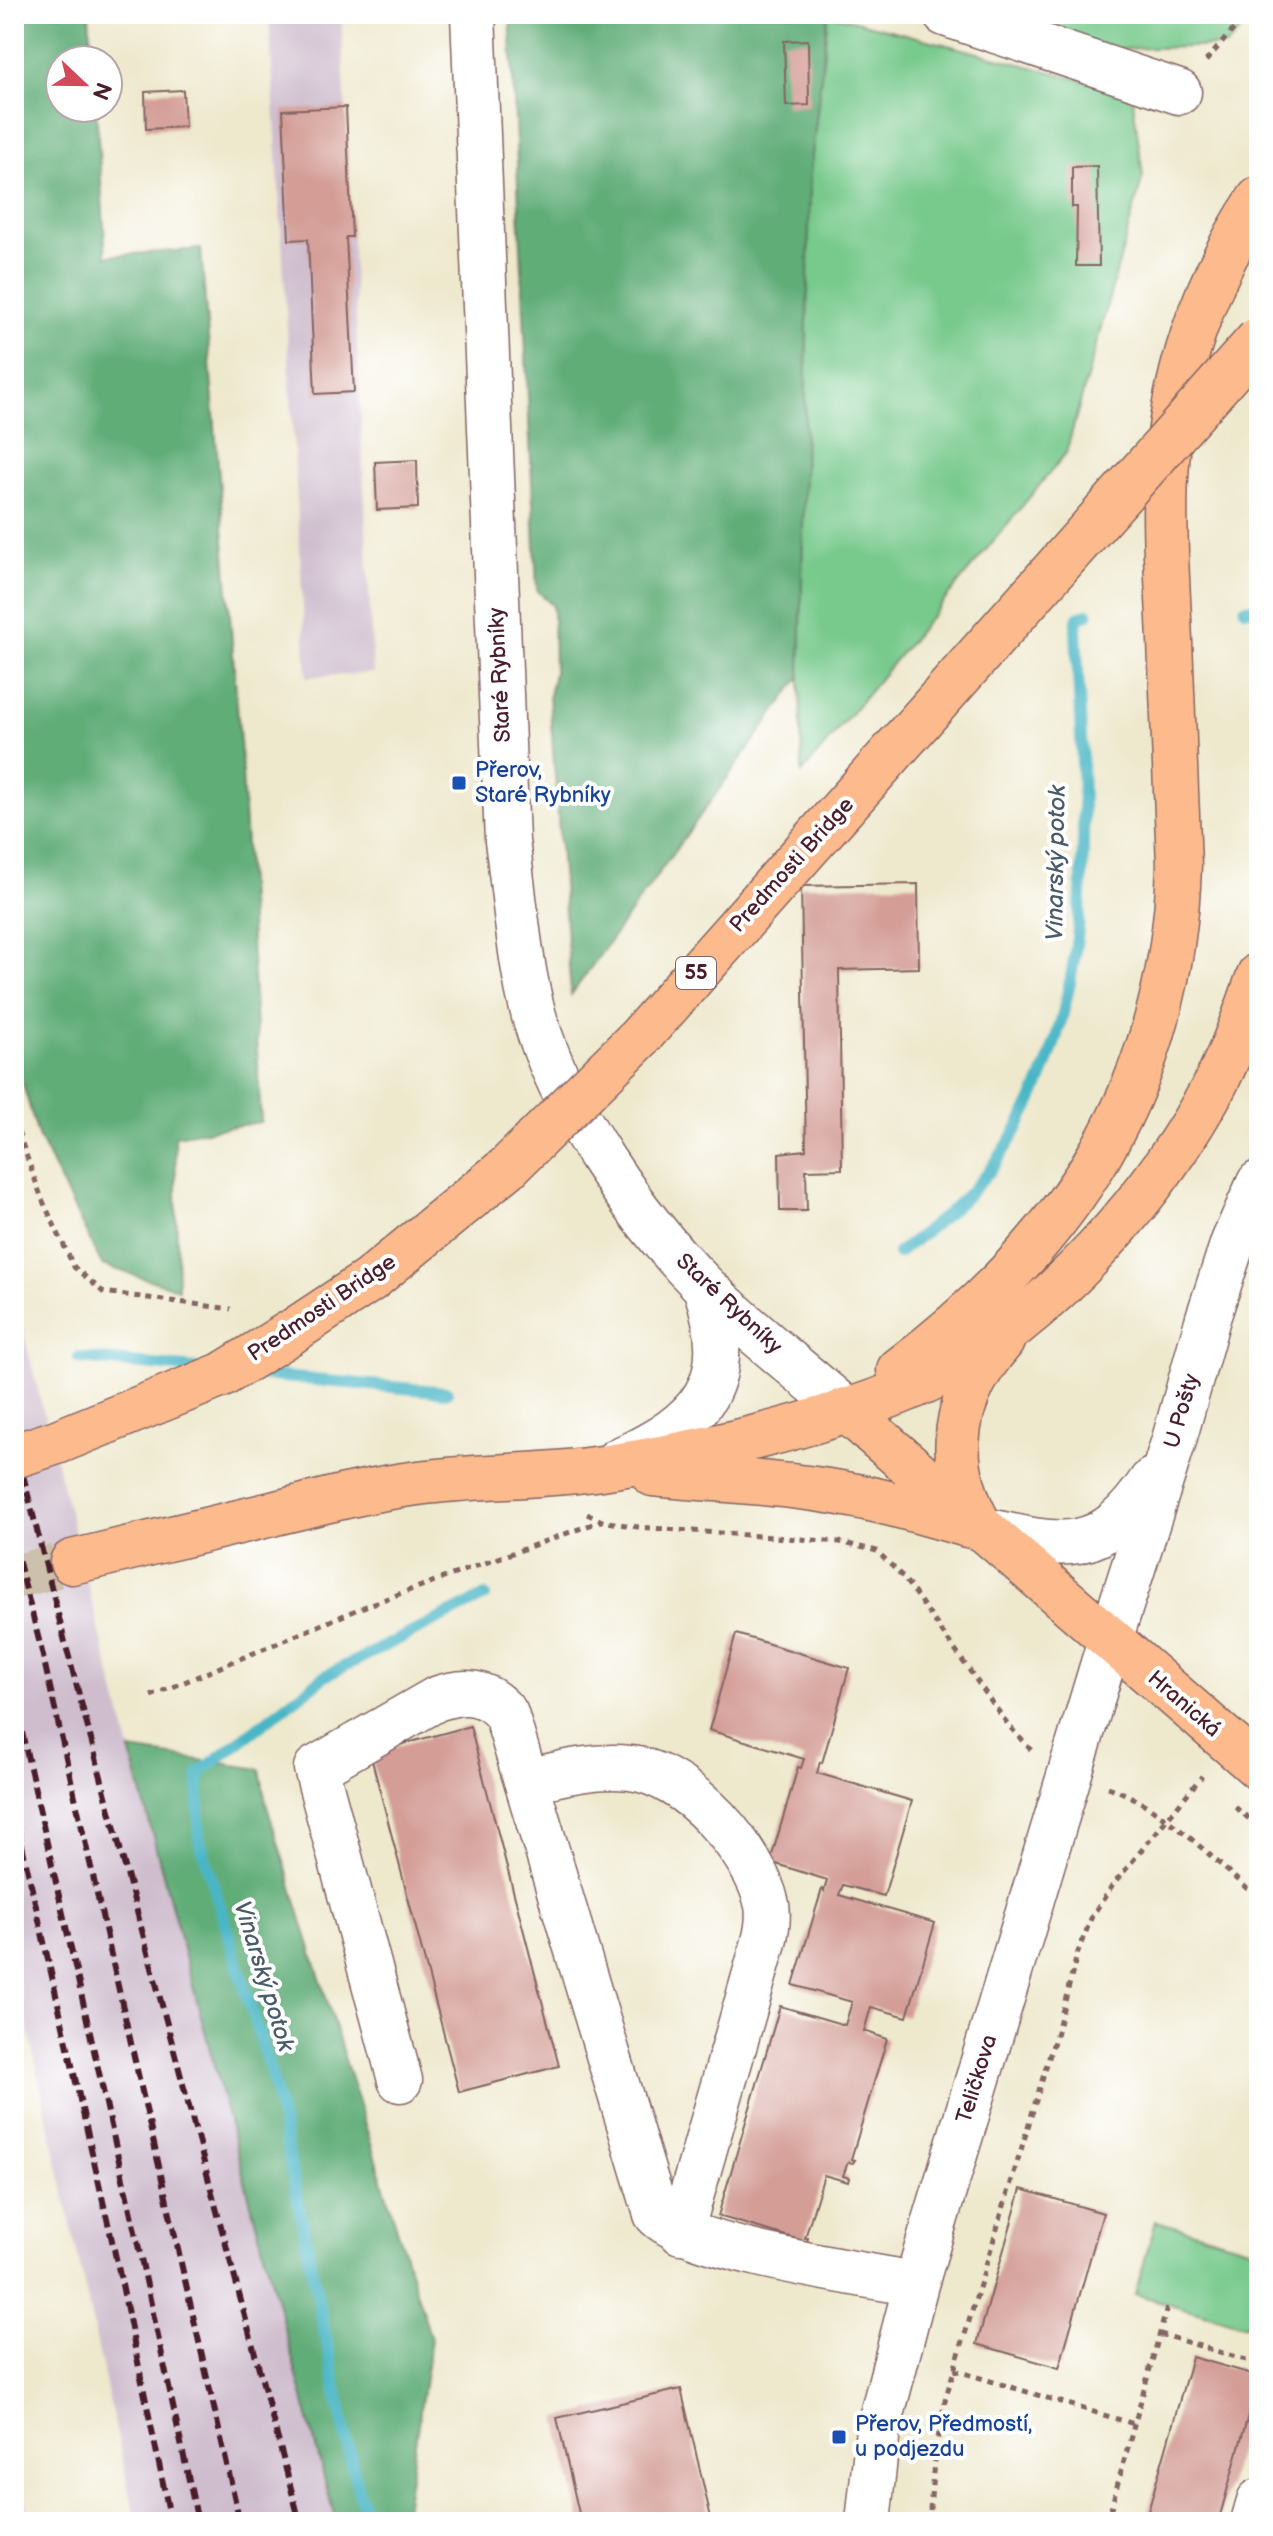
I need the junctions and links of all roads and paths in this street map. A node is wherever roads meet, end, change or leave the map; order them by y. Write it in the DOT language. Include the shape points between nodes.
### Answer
graph roads {
  1 [pos="473,14"];
  2 [pos="945,14"];
  3 [pos="1247,14"];
  4 [pos="1179,92"];
  5 [pos="1259,199"];
  6 [pos="1259,339"];
  7 [pos="1259,975"];
  8 [pos="14,1121"];
  9 [pos="1259,1183"];
  10 [pos="705,1287"];
  11 [pos="231,1309"];
  12 [pos="1019,1322"];
  13 [pos="846,1410"];
  14 [pos="1174,1440"];
  15 [pos="14,1456"];
  16 [pos="599,1469"];
  17 [pos="982,1529"];
  18 [pos="72,1562"];
  19 [pos="1110,1640"];
  20 [pos="151,1696"];
  21 [pos="1259,1768"];
  22 [pos="1070,1773"];
  23 [pos="527,1781"];
  24 [pos="1166,1820"];
  25 [pos="1259,1899"];
  26 [pos="400,2080"];
  27 [pos="681,2232"];
  28 [pos="916,2284"];
  29 [pos="1168,2304"];
  30 [pos="1160,2334"];
  31 [pos="1259,2364"];
  32 [pos="954,2370"];
  33 [pos="1134,2424"];
  34 [pos="1259,2501"];
  35 [pos="868,2522"];
  36 [pos="929,2522"];
  37 [pos="1107,2522"];
  38 [pos="1253,2522"];
  1 -- 10 [label="street, Staré Rybníky" via="507,841 534,1015 581,1126 665,1242"];
  2 -- 4 [label="street"];
  3 -- 4 [label="path"];
  5 -- 13 [label="main road" via="1218,270 1201,312 1170,437 1166,540 1177,916 1159,1015 1141,1072 1086,1179 1012,1272 949,1332"];
  6 -- 15 [label="main road, Predmosti Bridge / 55, bridge" via="638,1039 507,1168 370,1280 222,1375"];
  7 -- 12 [label="main road" via="1208,1097 1179,1145 1089,1256"];
  8 -- 11 [label="path" via="74,1267 103,1292"];
  9 -- 14 [label="street, U Pošty" via="1233,1242"];
  10 -- 13 [label="street, Staré Rybníky"];
  10 -- 16 [label="street" via="716,1320 718,1352 704,1400 676,1430"];
  12 -- 13 [label="main road" via="928,1379"];
  12 -- 17 [label="main road" via="982,1367 959,1425 961,1483"];
  13 -- 16 [label="main road" via="734,1443"];
  13 -- 17 [label="main road, Hranická"];
  14 -- 17 [label="street" via="1136,1504 1095,1537 1055,1545"];
  14 -- 19 [label="street, U Pošty"];
  16 -- 17 [label="main road" via="817,1490"];
  16 -- 18 [label="main road" via="396,1486"];
  17 -- 19 [label="main road, Hranická"];
  19 -- 21 [label="main road, Hranická"];
  19 -- 22 [label="street, Teličkova"];
  20 -- 22 [label="path" via="366,1606 602,1521 840,1542 877,1551 903,1577 1028,1748"];
  22 -- 24 [label="path" via="1127,1795"];
  22 -- 28 [label="street, Teličkova"];
  23 -- 26 [label="street" via="506,1714 497,1702 468,1691 436,1699 316,1768"];
  23 -- 27 [label="street" via="652,2204 661,2220"];
  23 -- 27 [label="street" via="586,1768 630,1768 671,1780 712,1813 761,1887 767,1906 764,1942"];
  24 -- 25 [label="path"];
  24 -- 32 [label="path" via="1099,1906 1077,1955"];
  27 -- 28 [label="street" via="801,2263"];
  28 -- 35 [label="street, Teličkova" via="878,2430"];
  29 -- 30 [label="path"];
  30 -- 31 [label="path"];
  30 -- 33 [label="path"];
  32 -- 33 [label="path"];
  32 -- 36 [label="path" via="934,2461"];
  33 -- 37 [label="path"];
  34 -- 38 [label="street"];
}
